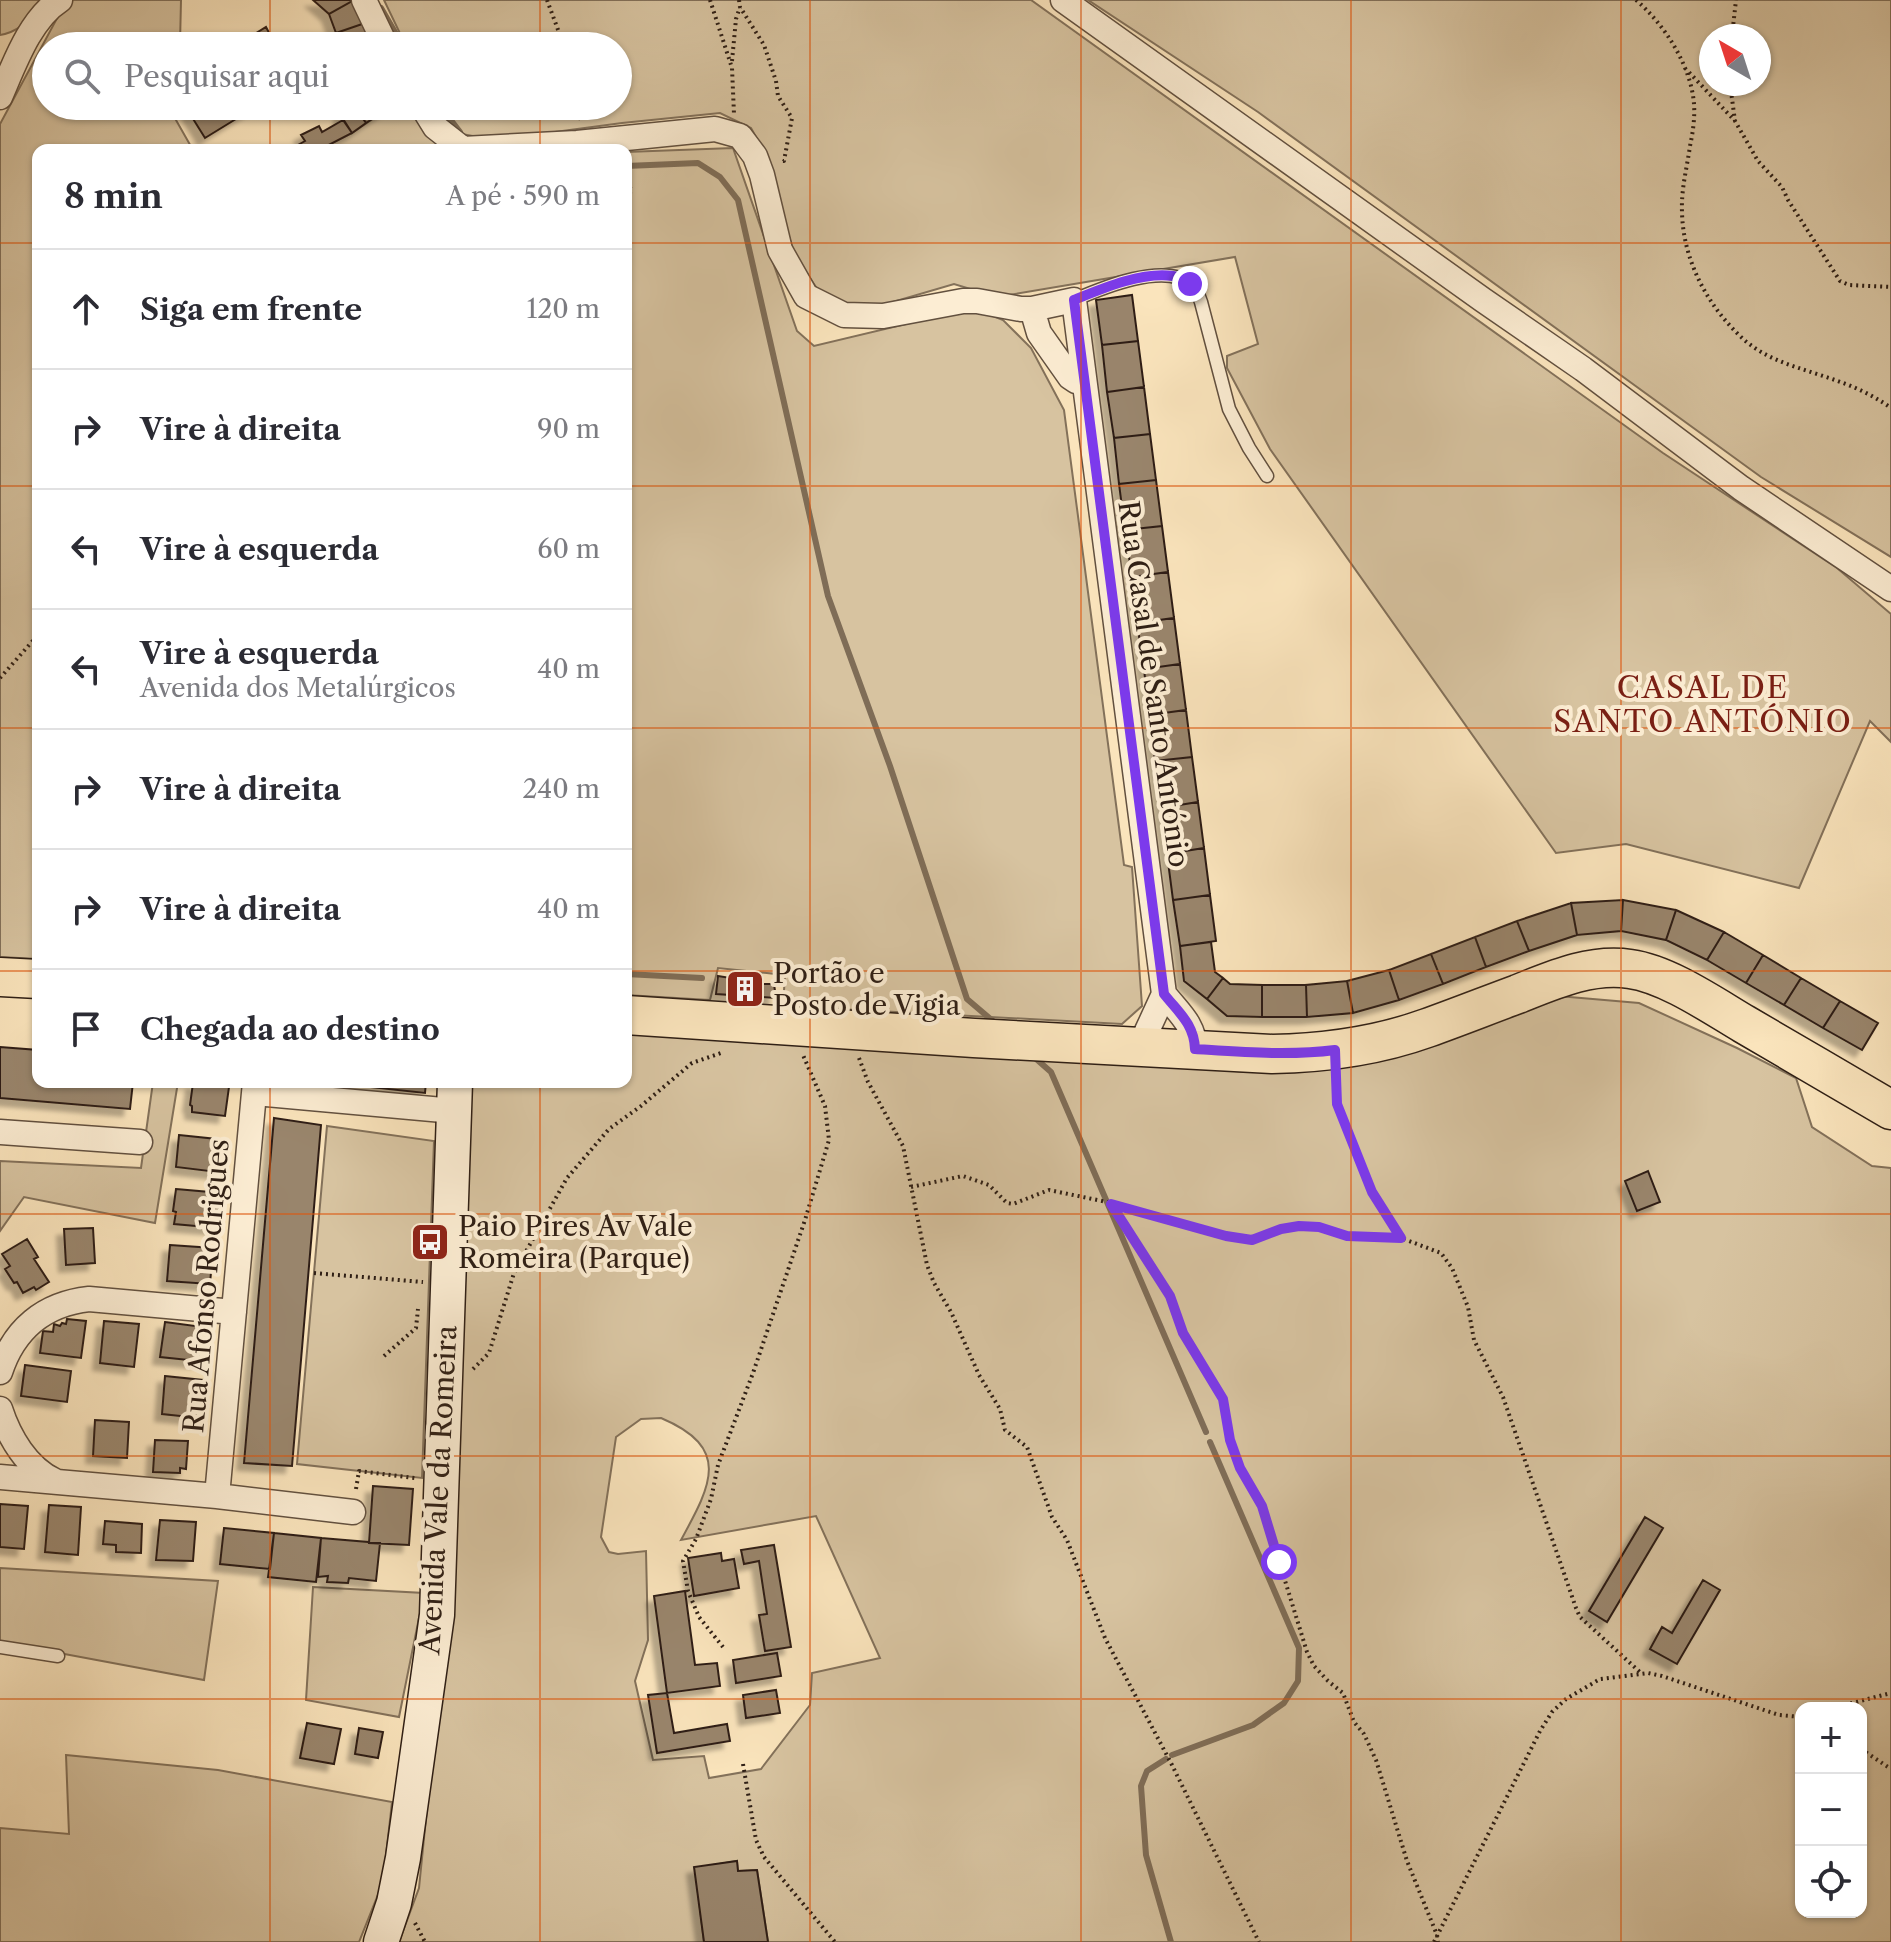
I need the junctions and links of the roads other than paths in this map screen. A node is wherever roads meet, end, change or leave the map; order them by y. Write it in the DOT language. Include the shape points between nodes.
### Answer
graph roads {
  1 [pos="60,0"];
  2 [pos="364,0"];
  3 [pos="1063,0"];
  4 [pos="32,32"];
  5 [pos="32,32"];
  6 [pos="379,32"];
  7 [pos="0,97"];
  8 [pos="431,120"];
  9 [pos="457,144"];
  10 [pos="558,144"];
  11 [pos="1074,300"];
  12 [pos="1032,309"];
  13 [pos="1083,382"];
  14 [pos="1267,476"];
  15 [pos="1891,589"];
  16 [pos="0,977"];
  17 [pos="32,979"];
  18 [pos="1164,994"];
  19 [pos="632,1015"];
  20 [pos="1144,1047"];
  21 [pos="1195,1049"];
  22 [pos="254,1088"];
  23 [pos="454,1096"];
  24 [pos="1891,1110"];
  25 [pos="0,1132"];
  26 [pos="140,1142"];
  27 [pos="234,1312"];
  28 [pos="0,1372"];
  29 [pos="0,1409"];
  30 [pos="0,1477"];
  31 [pos="55,1481"];
  32 [pos="217,1496"];
  33 [pos="353,1512"];
  34 [pos="0,1647"];
  35 [pos="58,1656"];
  36 [pos="381,1942"];
  1 -- 4 [label="street"];
  2 -- 6 [label="street"];
  3 -- 15 [label="street" via="1583,369 1741,488"];
  5 -- 7 [label="street"];
  8 -- 9 [label="street"];
  10 -- 12 [label="street" via="715,129 740,136 762,175 780,250 806,296 844,315 883,316 963,301"];
  11 -- 12 [label="street"];
  11 -- 13 [label="street, Rua Casal de Santo António"];
  11 -- 14 [label="lane" via="1113,284 1156,276 1174,276 1190,284 1201,302 1229,409"];
  12 -- 13 [label="street" via="1039,333 1057,360 1070,377"];
  13 -- 18 [label="street, Rua Casal de Santo António"];
  16 -- 17 [label="main road"];
  18 -- 20 [label="street"];
  18 -- 21 [label="street" via="1190,1026"];
  19 -- 20 [label="main road"];
  20 -- 21 [label="main road"];
  21 -- 24 [label="main road" via="1313,1053 1389,1040 1576,973 1628,968 1709,1003"];
  22 -- 23 [label="street"];
  22 -- 27 [label="street, Rua Afonso Rodrigues"];
  23 -- 36 [label="street, Avenida Vale da Romeira" via="434,1290 445,1381 437,1615 403,1858"];
  25 -- 26 [label="street"];
  27 -- 28 [label="street" via="75,1301 53,1308 22,1330"];
  27 -- 32 [label="street, Rua Afonso Rodrigues"];
  29 -- 31 [label="street" via="16,1446"];
  30 -- 31 [label="street"];
  31 -- 32 [label="street"];
  32 -- 33 [label="street"];
  34 -- 35 [label="lane"];
}
